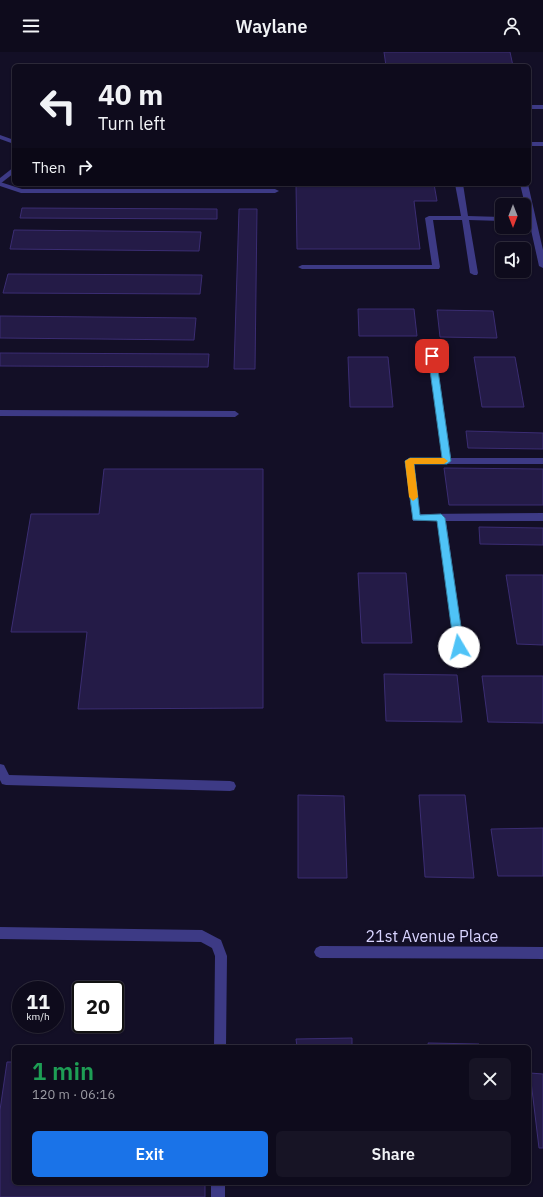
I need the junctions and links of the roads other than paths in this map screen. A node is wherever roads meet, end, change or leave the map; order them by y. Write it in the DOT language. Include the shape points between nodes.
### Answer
graph roads {
  1 [pos="531,107"];
  2 [pos="543,107"];
  3 [pos="0,137"];
  4 [pos="12,141"];
  5 [pos="531,144"];
  6 [pos="543,144"];
  7 [pos="12,171"];
  8 [pos="0,183"];
  9 [pos="459,186"];
  10 [pos="524,186"];
  11 [pos="130,188"];
  12 [pos="275,191"];
  13 [pos="526,198"];
  14 [pos="465,218"];
  15 [pos="495,219"];
  16 [pos="531,228"];
  17 [pos="543,266"];
  18 [pos="302,267"];
  19 [pos="474,273"];
  20 [pos="432,356"];
  21 [pos="0,414"];
  22 [pos="235,414"];
  23 [pos="447,461"];
  24 [pos="543,461"];
  25 [pos="441,518"];
  26 [pos="543,518"];
  27 [pos="459,647"];
  28 [pos="0,769"];
  29 [pos="3,780"];
  30 [pos="230,786"];
  31 [pos="0,933"];
  32 [pos="320,952"];
  33 [pos="543,953"];
  34 [pos="220,1045"];
  35 [pos="218,1185"];
  36 [pos="218,1197"];
  1 -- 2 [label="street"];
  3 -- 4 [label="street"];
  5 -- 6 [label="street"];
  7 -- 8 [label="street"];
  8 -- 11 [label="street" via="22,191"];
  9 -- 14 [label="street"];
  10 -- 13 [label="street"];
  11 -- 12 [label="street"];
  14 -- 15 [label="street"];
  14 -- 18 [label="street" via="429,218 436,267"];
  14 -- 19 [label="street"];
  16 -- 17 [label="street"];
  20 -- 23 [label="street"];
  21 -- 22 [label="street"];
  23 -- 24 [label="street"];
  23 -- 25 [label="street" via="410,461 416,518"];
  25 -- 26 [label="street"];
  25 -- 27 [label="street"];
  28 -- 29 [label="street"];
  29 -- 30 [label="street"];
  31 -- 34 [label="street" via="202,936 217,944 221,956"];
  32 -- 33 [label="street, 21st Avenue Place"];
  35 -- 36 [label="street"];
}
